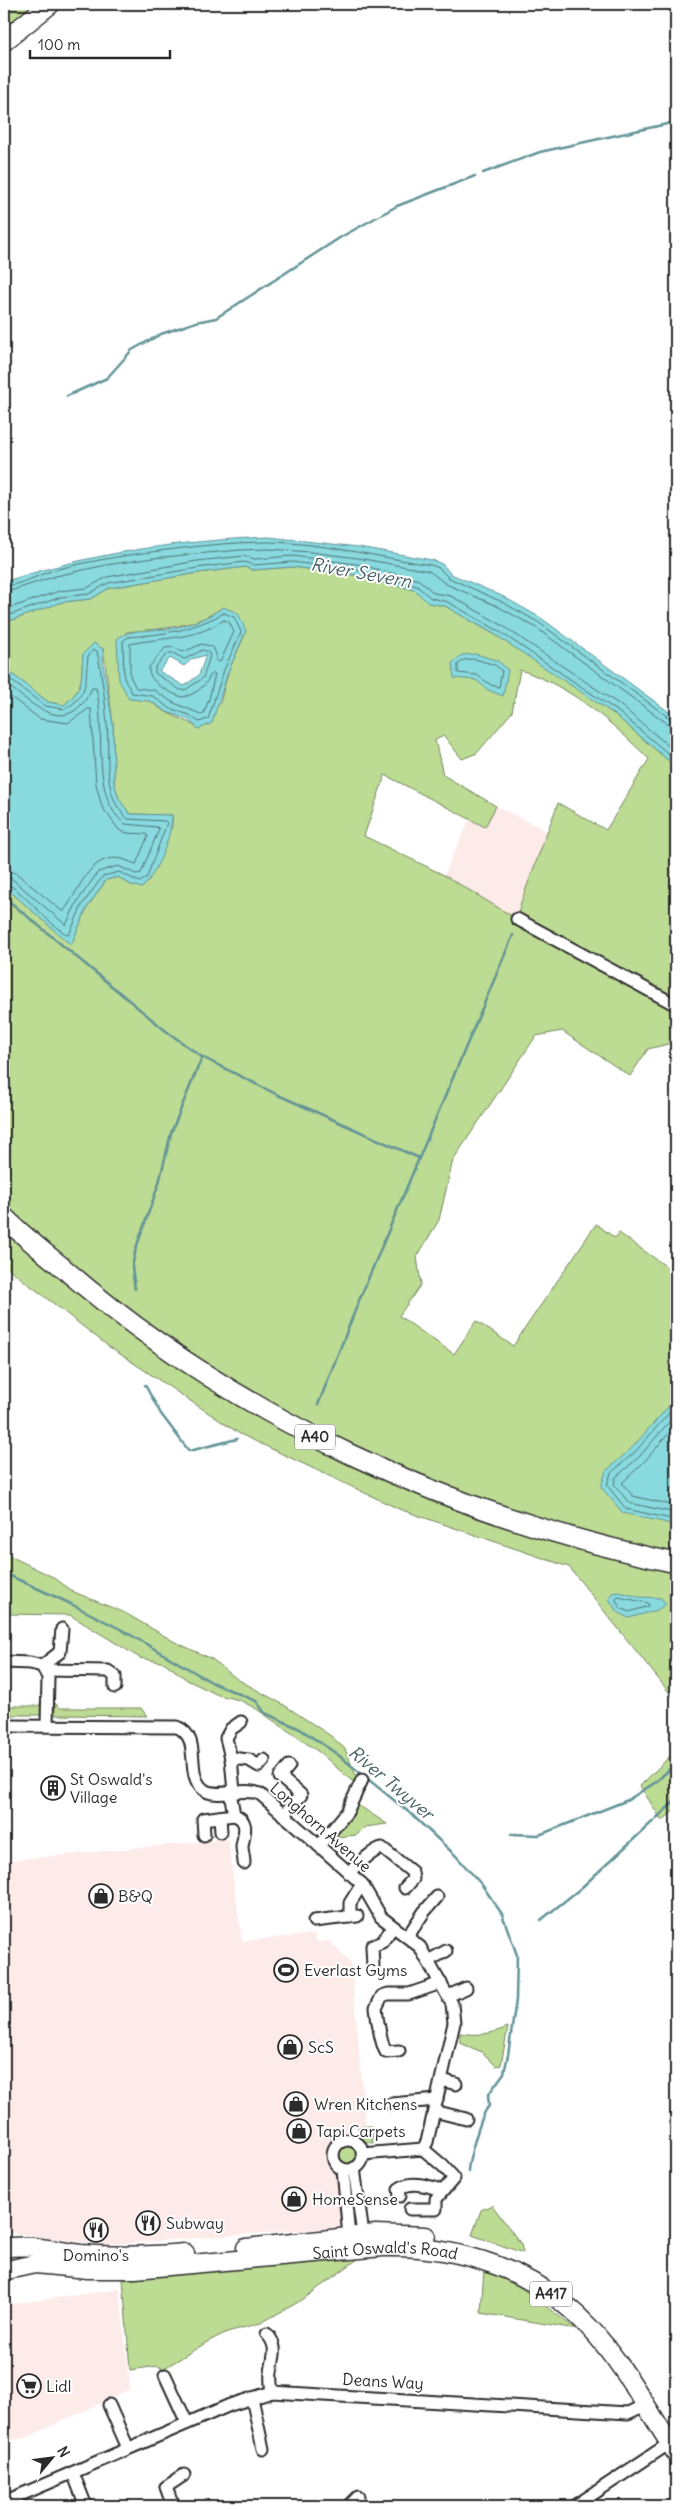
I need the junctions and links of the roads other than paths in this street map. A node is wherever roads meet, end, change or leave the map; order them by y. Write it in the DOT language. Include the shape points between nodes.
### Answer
graph roads {
  1 [pos="50,4"];
  2 [pos="4,41"];
  3 [pos="517,919"];
  4 [pos="676,1005"];
  5 [pos="4,1216"];
  6 [pos="676,1563"];
  7 [pos="62,1629"];
  8 [pos="4,1662"];
  9 [pos="44,1668"];
  10 [pos="115,1687"];
  11 [pos="242,1722"];
  12 [pos="47,1725"];
  13 [pos="4,1726"];
  14 [pos="231,1758"];
  15 [pos="264,1760"];
  16 [pos="289,1766"];
  17 [pos="362,1780"];
  18 [pos="232,1792"];
  19 [pos="283,1814"];
  20 [pos="234,1815"];
  21 [pos="220,1818"];
  22 [pos="221,1832"];
  23 [pos="204,1835"];
  24 [pos="319,1846"];
  25 [pos="244,1863"];
  26 [pos="349,1872"];
  27 [pos="362,1884"];
  28 [pos="405,1888"];
  29 [pos="437,1897"];
  30 [pos="314,1921"];
  31 [pos="392,1927"];
  32 [pos="408,1936"];
  33 [pos="446,1951"];
  34 [pos="428,1961"];
  35 [pos="373,1966"];
  36 [pos="441,1983"];
  37 [pos="466,1988"];
  38 [pos="448,1996"];
  39 [pos="399,2050"];
  40 [pos="442,2080"];
  41 [pos="456,2084"];
  42 [pos="391,2104"];
  43 [pos="435,2106"];
  44 [pos="466,2120"];
  45 [pos="423,2149"];
  46 [pos="362,2154"];
  47 [pos="348,2169"];
  48 [pos="442,2191"];
  49 [pos="400,2196"];
  50 [pos="410,2210"];
  51 [pos="357,2243"];
  52 [pos="4,2248"];
  53 [pos="5,2268"];
  54 [pos="267,2334"];
  55 [pos="166,2375"];
  56 [pos="272,2392"];
  57 [pos="252,2398"];
  58 [pos="645,2405"];
  59 [pos="115,2409"];
  60 [pos="187,2423"];
  61 [pos="270,2435"];
  62 [pos="674,2442"];
  63 [pos="128,2448"];
  64 [pos="73,2473"];
  65 [pos="184,2475"];
  66 [pos="358,2497"];
  67 [pos="4,2502"];
  68 [pos="86,2506"];
  69 [pos="176,2506"];
  70 [pos="349,2506"];
  71 [pos="575,2506"];
  1 -- 2 [label="highway"];
  3 -- 4 [label="street"];
  5 -- 6 [label="highway, A40" via="123,1318 224,1388 297,1428 370,1464 439,1492 553,1532"];
  7 -- 9 [label="street" via="60,1652"];
  8 -- 9 [label="street" via="30,1663"];
  9 -- 10 [label="street" via="108,1671 115,1676"];
  9 -- 12 [label="street" via="48,1677"];
  11 -- 14 [label="street" via="231,1729 226,1738"];
  12 -- 13 [label="street, Longhorn Avenue"];
  12 -- 18 [label="street, Longhorn Avenue" via="177,1727 184,1730 190,1739 197,1781 202,1789 209,1793"];
  14 -- 15 [label="street" via="249,1760 259,1766"];
  14 -- 18 [label="street"];
  16 -- 19 [label="street" via="280,1777 301,1794"];
  17 -- 24 [label="street" via="347,1812"];
  18 -- 19 [label="street, Longhorn Avenue" via="254,1791"];
  18 -- 20 [label="street"];
  19 -- 24 [label="street, Longhorn Avenue"];
  20 -- 21 [label="street"];
  20 -- 25 [label="street" via="244,1823"];
  21 -- 22 [label="street"];
  21 -- 23 [label="street" via="203,1819"];
  24 -- 26 [label="street, Longhorn Avenue"];
  26 -- 27 [label="street, Longhorn Avenue"];
  26 -- 28 [label="street" via="360,1860 382,1848 412,1872 412,1879"];
  27 -- 30 [label="street" via="350,1902 353,1917"];
  27 -- 31 [label="street, Longhorn Avenue" via="381,1917"];
  29 -- 32 [label="street"];
  31 -- 32 [label="street, Longhorn Avenue"];
  31 -- 35 [label="street" via="382,1942 372,1946"];
  32 -- 34 [label="street, Longhorn Avenue"];
  33 -- 34 [label="street"];
  34 -- 36 [label="street, Longhorn Avenue"];
  36 -- 38 [label="street, Longhorn Avenue"];
  36 -- 39 [label="street" via="409,1994 382,1996 376,2008 382,2046 386,2052"];
  37 -- 38 [label="street"];
  38 -- 40 [label="street, Longhorn Avenue" via="454,2023"];
  40 -- 41 [label="street"];
  40 -- 43 [label="street, Longhorn Avenue"];
  42 -- 43 [label="street"];
  43 -- 44 [label="street"];
  43 -- 45 [label="street, Longhorn Avenue"];
  45 -- 46 [label="street"];
  45 -- 48 [label="street" via="454,2178"];
  46 -- 47 [label="street" via="360,2162"];
  46 -- 47 [label="street" via="359,2145 351,2141 338,2144 333,2156 336,2164"];
  47 -- 51 [label="street"];
  48 -- 49 [label="street" via="428,2185 403,2186"];
  48 -- 50 [label="street" via="436,2199 436,2209"];
  51 -- 52 [label="main road, Saint Oswald's Road / A417" via="131,2256"];
  51 -- 53 [label="main road, Saint Oswald's Road / A417" via="135,2269 35,2264"];
  51 -- 58 [label="main road, Saint Oswald's Road / A417" via="439,2249 474,2256 523,2277 568,2307 590,2328"];
  51 -- 62 [label="main road, Saint Oswald's Road / A417" via="414,2235 469,2243 500,2253 545,2276 571,2294 622,2352"];
  54 -- 56 [label="street" via="275,2353 270,2374"];
  55 -- 60 [label="street"];
  56 -- 57 [label="street, Deans Way"];
  56 -- 58 [label="street, Deans Way" via="628,2413"];
  57 -- 60 [label="street, Deans Way"];
  57 -- 61 [label="street" via="261,2444"];
  58 -- 62 [label="main road, Saint Oswald's Road / A417"];
  59 -- 63 [label="street"];
  60 -- 63 [label="street, Deans Way"];
  62 -- 71 [label="street"];
  63 -- 64 [label="street, Deans Way"];
  64 -- 67 [label="street, Deans Way"];
  64 -- 68 [label="street"];
  65 -- 69 [label="street" via="166,2487"];
  66 -- 70 [label="street"];
}
